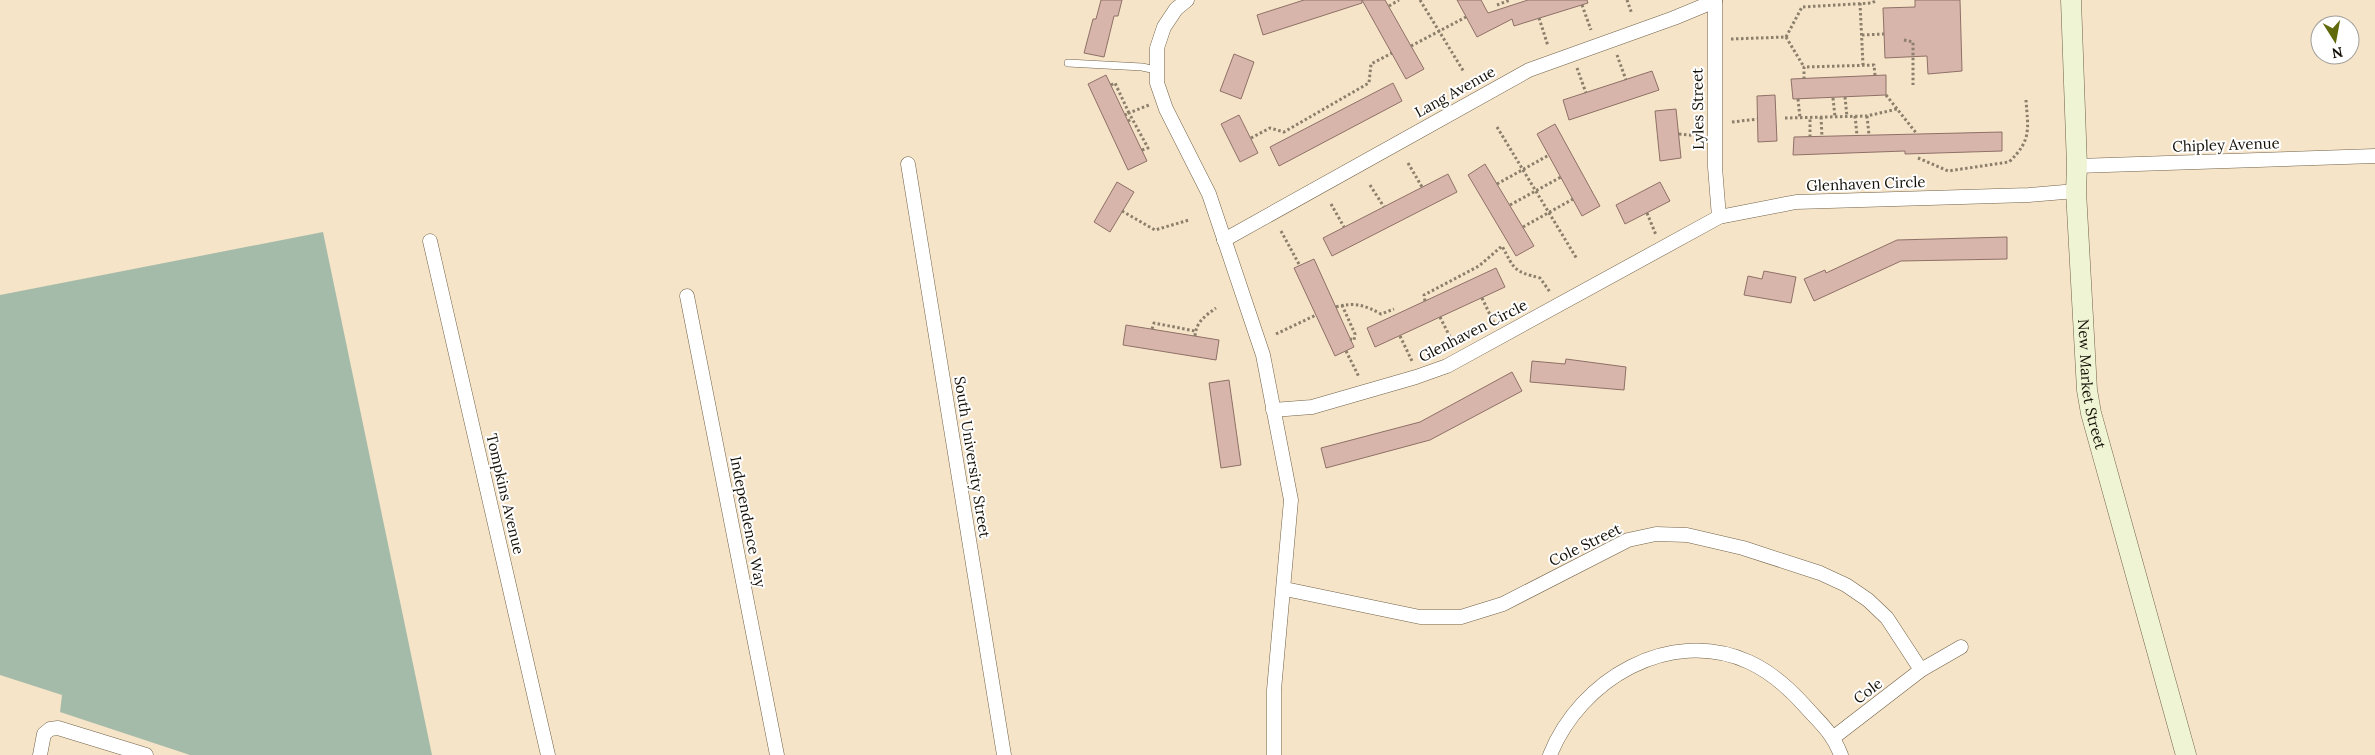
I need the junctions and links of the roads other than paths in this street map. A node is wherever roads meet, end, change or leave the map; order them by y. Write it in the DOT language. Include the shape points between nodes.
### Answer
graph roads {
  1 [pos="1186,0"];
  2 [pos="1714,0"];
  3 [pos="2071,0"];
  4 [pos="1068,63"];
  5 [pos="1156,70"];
  6 [pos="2375,156"];
  7 [pos="908,164"];
  8 [pos="2077,166"];
  9 [pos="2076,191"];
  10 [pos="1718,217"];
  11 [pos="1224,240"];
  12 [pos="430,241"];
  13 [pos="687,296"];
  14 [pos="1273,410"];
  15 [pos="1285,589"];
  16 [pos="1961,647"];
  17 [pos="1922,670"];
  18 [pos="1834,737"];
  19 [pos="40,755"];
  20 [pos="146,755"];
  21 [pos="548,755"];
  22 [pos="777,755"];
  23 [pos="1004,755"];
  24 [pos="1274,755"];
  25 [pos="1550,755"];
  26 [pos="1840,755"];
  27 [pos="2186,755"];
  1 -- 5 [label="street" via="1164,27 1157,48"];
  2 -- 10 [label="street, Lyles Street" via="1714,137"];
  2 -- 11 [label="street, Lang Avenue" via="1674,18 1528,70"];
  3 -- 8 [label="street, New Market Street"];
  4 -- 5 [label="lane"];
  5 -- 11 [label="street" via="1160,94 1209,194"];
  6 -- 8 [label="street, Chipley Avenue"];
  7 -- 23 [label="street, South University Street"];
  8 -- 9 [label="street, New Market Street"];
  9 -- 10 [label="street, Glenhaven Circle" via="1796,202"];
  9 -- 27 [label="street, New Market Street" via="2084,363 2091,413"];
  10 -- 14 [label="street, Glenhaven Circle" via="1447,366 1312,407"];
  11 -- 14 [label="street" via="1263,355"];
  12 -- 21 [label="street, Tompkins Avenue"];
  13 -- 22 [label="street, Independence Way"];
  14 -- 15 [label="street" via="1292,500"];
  15 -- 17 [label="street, Cole Street" via="1420,617 1461,617 1504,604 1628,540 1656,534 1687,535 1743,548 1820,573 1846,585 1886,618"];
  15 -- 24 [label="street" via="1274,690"];
  16 -- 17 [label="street, Cole"];
  17 -- 18 [label="street, Cole"];
  18 -- 25 [label="street" via="1794,694 1765,670 1732,656 1688,651 1641,662 1600,686 1570,718"];
  18 -- 26 [label="street"];
  19 -- 20 [label="street" via="44,734 58,728"];
}
